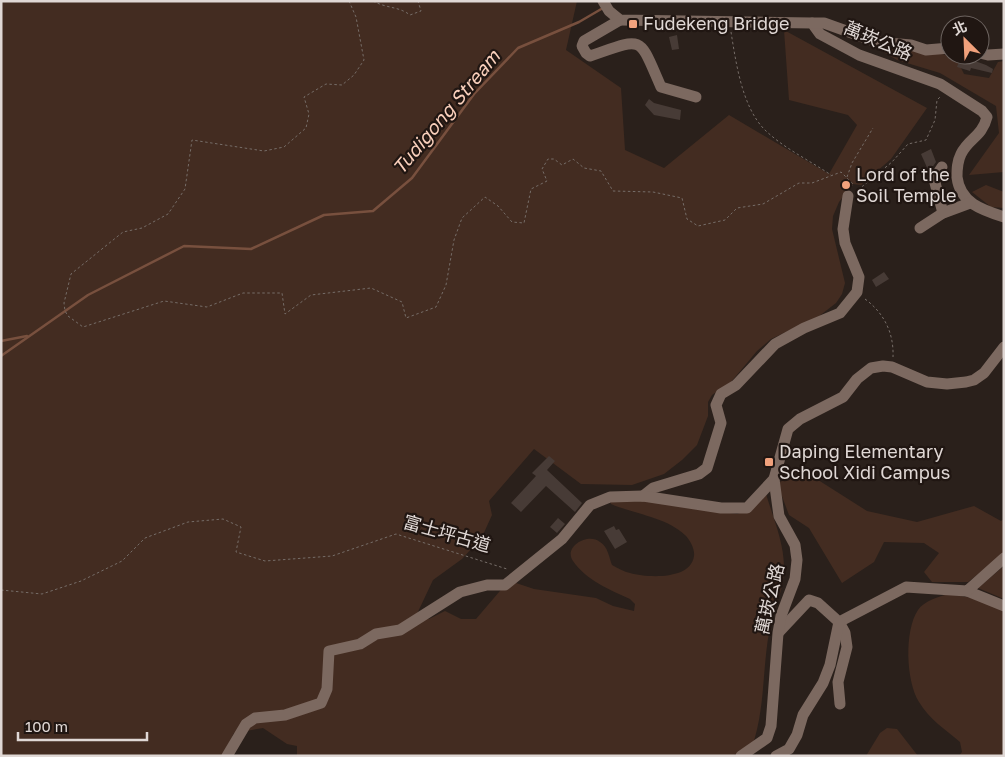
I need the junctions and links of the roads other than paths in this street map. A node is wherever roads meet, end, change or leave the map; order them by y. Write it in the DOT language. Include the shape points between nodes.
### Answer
graph roads {
  1 [pos="603,1"];
  2 [pos="618,18"];
  3 [pos="812,23"];
  4 [pos="940,49"];
  5 [pos="1004,54"];
  6 [pos="990,56"];
  7 [pos="696,97"];
  8 [pos="942,167"];
  9 [pos="848,196"];
  10 [pos="970,203"];
  11 [pos="944,213"];
  12 [pos="1004,217"];
  13 [pos="920,228"];
  14 [pos="1004,347"];
  15 [pos="774,479"];
  16 [pos="642,496"];
  17 [pos="1004,558"];
  18 [pos="967,591"];
  19 [pos="1004,606"];
  20 [pos="839,622"];
  21 [pos="778,633"];
  22 [pos="840,704"];
  23 [pos="227,756"];
  24 [pos="741,756"];
  25 [pos="776,756"];
  1 -- 2 [label="street"];
  2 -- 3 [label="street"];
  2 -- 7 [label="street" via="584,41 582,46 586,53 590,56 636,43 648,55 661,87"];
  3 -- 4 [label="street" via="824,23 877,42 911,45 926,50"];
  3 -- 10 [label="street, 萬崁公路" via="820,34 859,55 940,84 982,110 987,117 984,129 961,154 956,167 958,184"];
  5 -- 6 [label="street"];
  8 -- 11 [label="street" via="934,179"];
  9 -- 16 [label="street" via="844,243 859,278 857,292 840,313 775,344 736,385 721,394 716,405 721,423 707,468 699,474 653,488"];
  10 -- 11 [label="street"];
  10 -- 12 [label="street"];
  11 -- 13 [label="street"];
  14 -- 15 [label="street, 萬崁公路" via="984,373 966,382 927,382 892,367 871,368 843,397 792,424 786,434"];
  15 -- 16 [label="street" via="747,508 721,508"];
  15 -- 21 [label="street, 萬崁公路" via="780,516 795,545 797,560 795,579"];
  16 -- 23 [label="street" via="610,497 590,505 562,539 505,585 488,585 460,592 400,630 376,634 360,644 329,651 327,689 321,703 285,714 255,718 246,724"];
  17 -- 18 [label="street"];
  18 -- 19 [label="street"];
  18 -- 20 [label="street" via="906,587"];
  20 -- 21 [label="street" via="818,603 809,600"];
  20 -- 22 [label="street" via="847,647 838,682"];
  20 -- 25 [label="street" via="823,683 803,715 789,749"];
  21 -- 24 [label="street, 萬崁公路" via="771,726 767,738"];
}
